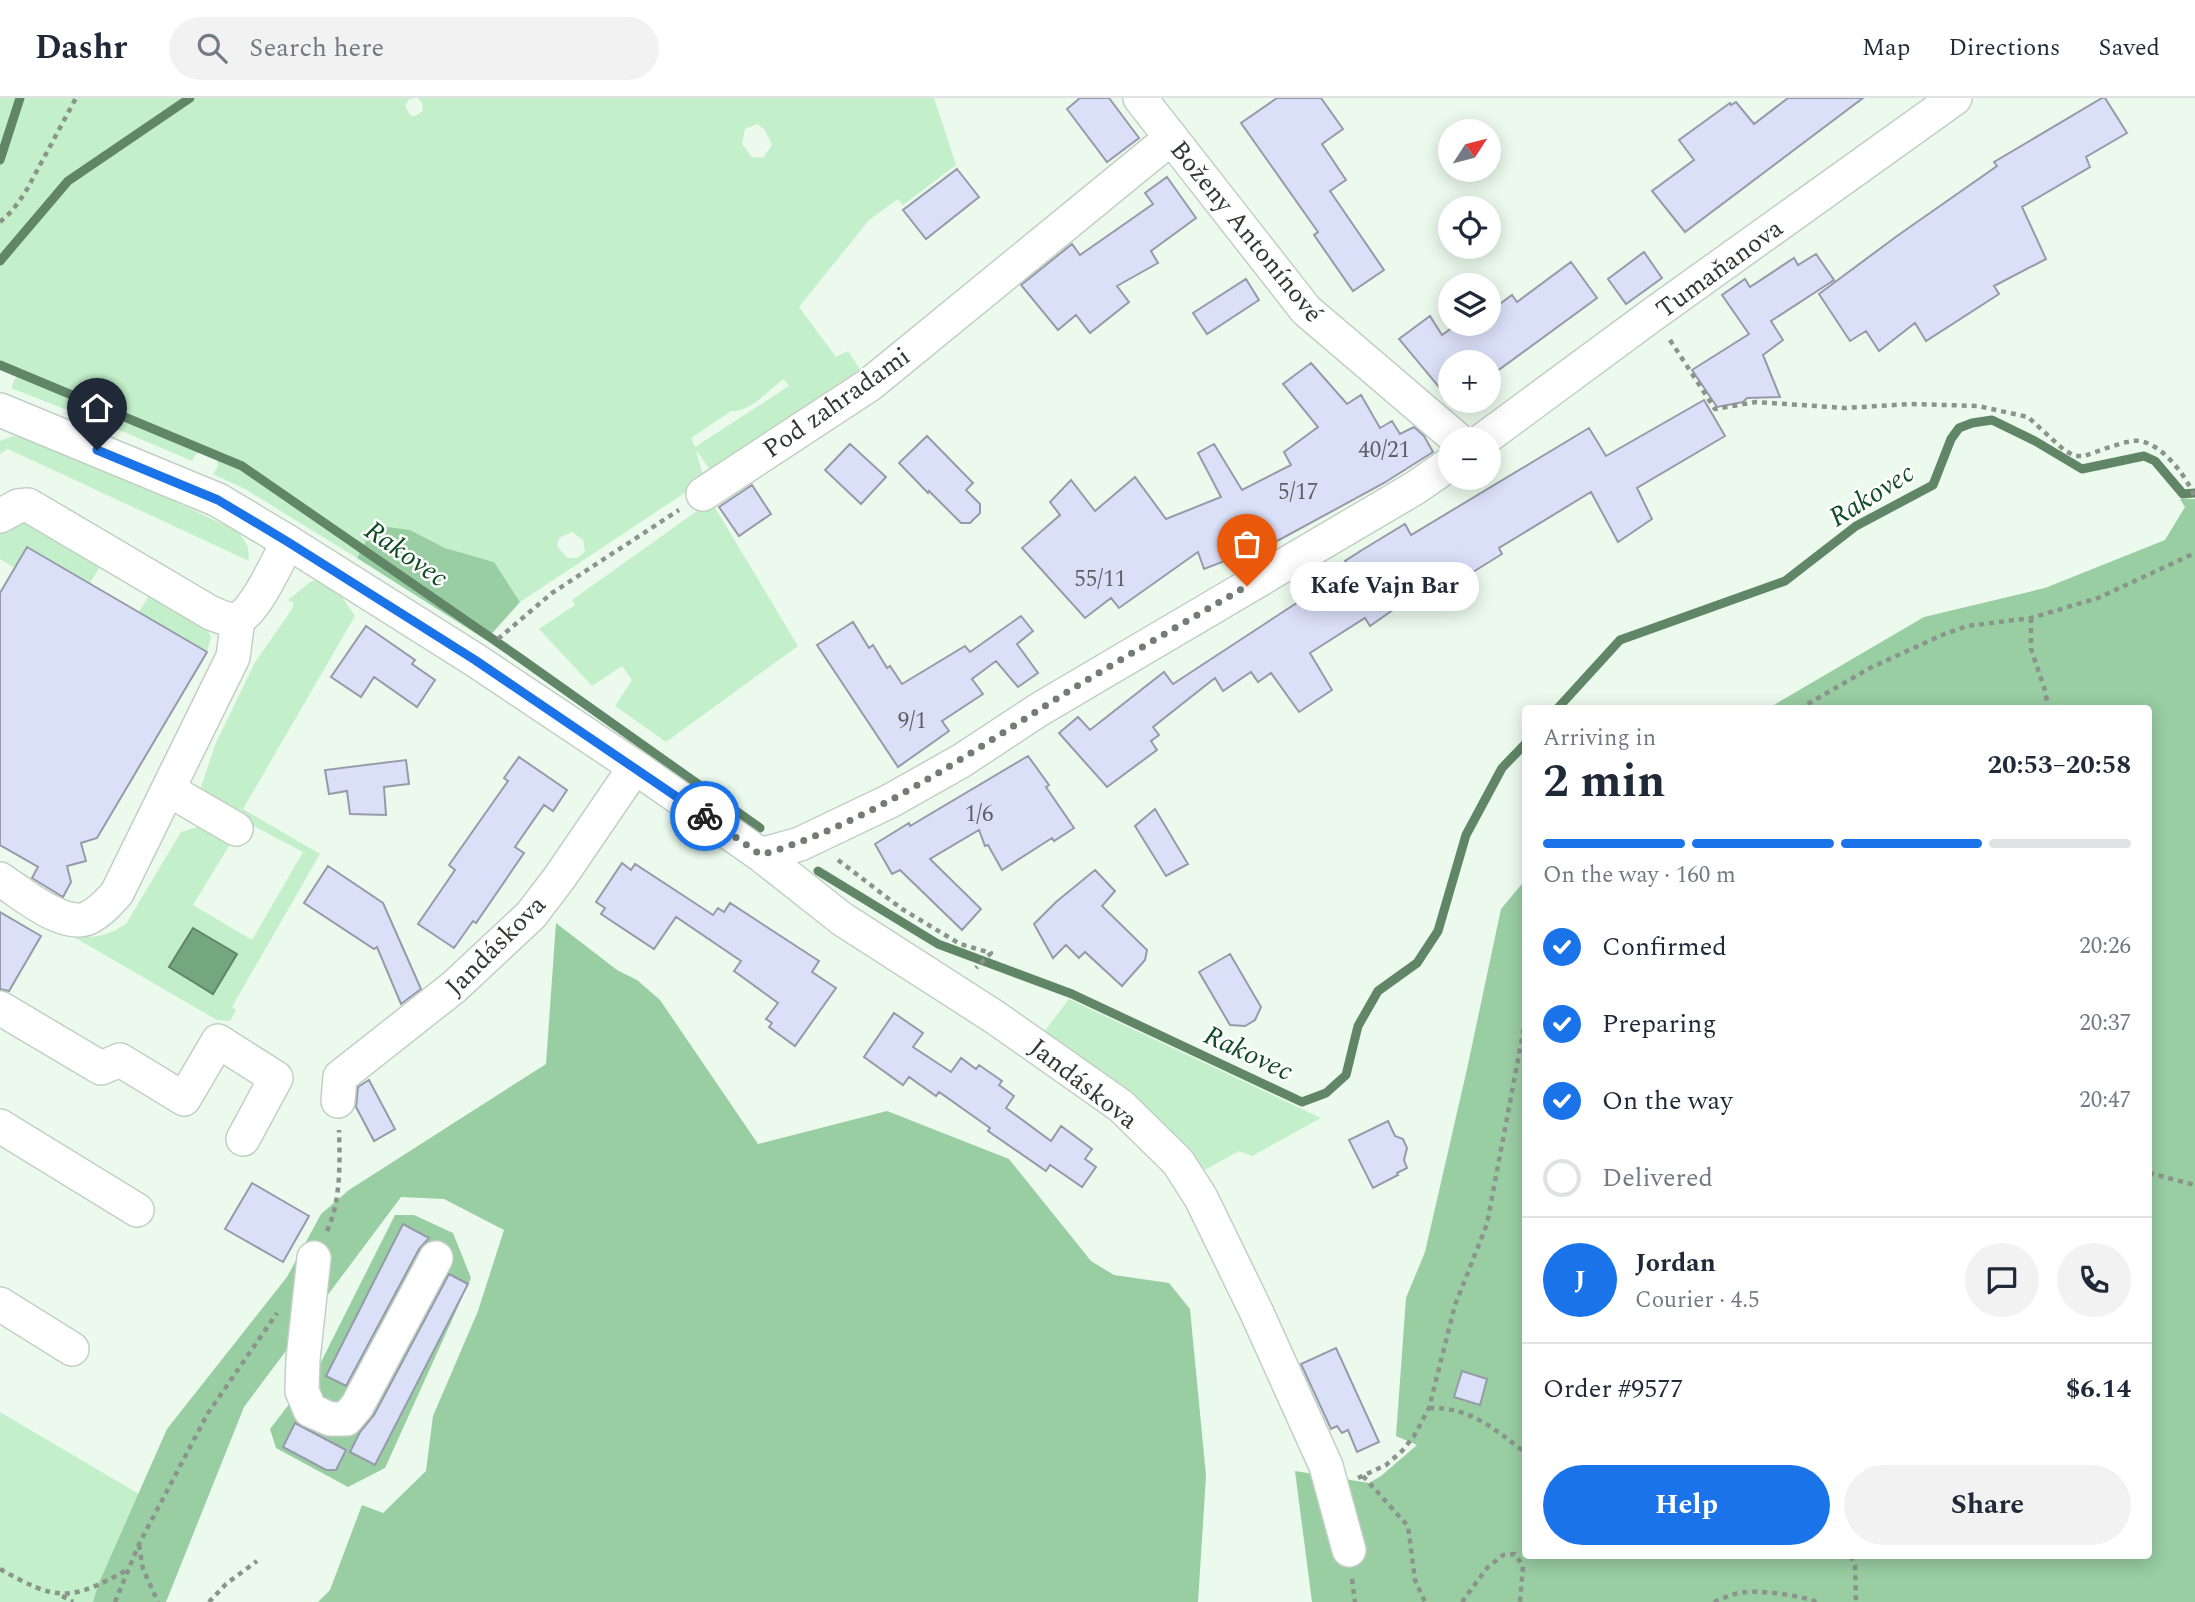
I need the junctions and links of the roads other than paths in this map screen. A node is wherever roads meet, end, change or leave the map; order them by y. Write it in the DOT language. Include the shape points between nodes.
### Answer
graph roads {
  1 [pos="1140,98"];
  2 [pos="1955,98"];
  3 [pos="1171,138"];
  4 [pos="0,410"];
  5 [pos="1443,427"];
  6 [pos="1500,427"];
  7 [pos="1438,472"];
  8 [pos="703,494"];
  9 [pos="0,516"];
  10 [pos="288,542"];
  11 [pos="238,619"];
  12 [pos="635,767"];
  13 [pos="169,790"];
  14 [pos="236,829"];
  15 [pos="761,855"];
  16 [pos="0,879"];
  17 [pos="0,1008"];
  18 [pos="338,1101"];
  19 [pos="0,1126"];
  20 [pos="243,1139"];
  21 [pos="137,1210"];
  22 [pos="314,1258"];
  23 [pos="436,1258"];
  24 [pos="0,1304"];
  25 [pos="72,1349"];
  26 [pos="1349,1550"];
  1 -- 3 [label="street, Boženy Antonínové"];
  2 -- 6 [label="street, Tumaňanova"];
  3 -- 5 [label="street, Boženy Antonínové" via="1306,310"];
  3 -- 8 [label="street, Pod zahradami" via="869,384"];
  4 -- 10 [label="street, Jandáskova" via="218,500"];
  7 -- 15 [label="street" via="890,802 800,844"];
  9 -- 11 [label="street" via="28,505 211,612"];
  10 -- 11 [label="street" via="251,609"];
  10 -- 12 [label="street, Jandáskova"];
  11 -- 13 [label="street" via="233,657"];
  12 -- 15 [label="street, Jandáskova"];
  12 -- 18 [label="street, Jandáskova" via="531,915 454,987 340,1077"];
  13 -- 14 [label="street"];
  13 -- 16 [label="street" via="117,893 85,919 45,910"];
  15 -- 26 [label="street, Jandáskova" via="842,919 1093,1085 1178,1162 1218,1233 1326,1466"];
  17 -- 20 [label="street" via="101,1068 120,1060 184,1099 218,1041 276,1078"];
  19 -- 21 [label="street"];
  22 -- 23 [label="street" via="302,1391 310,1410 330,1419 346,1419 357,1406"];
  24 -- 25 [label="street"];
}
